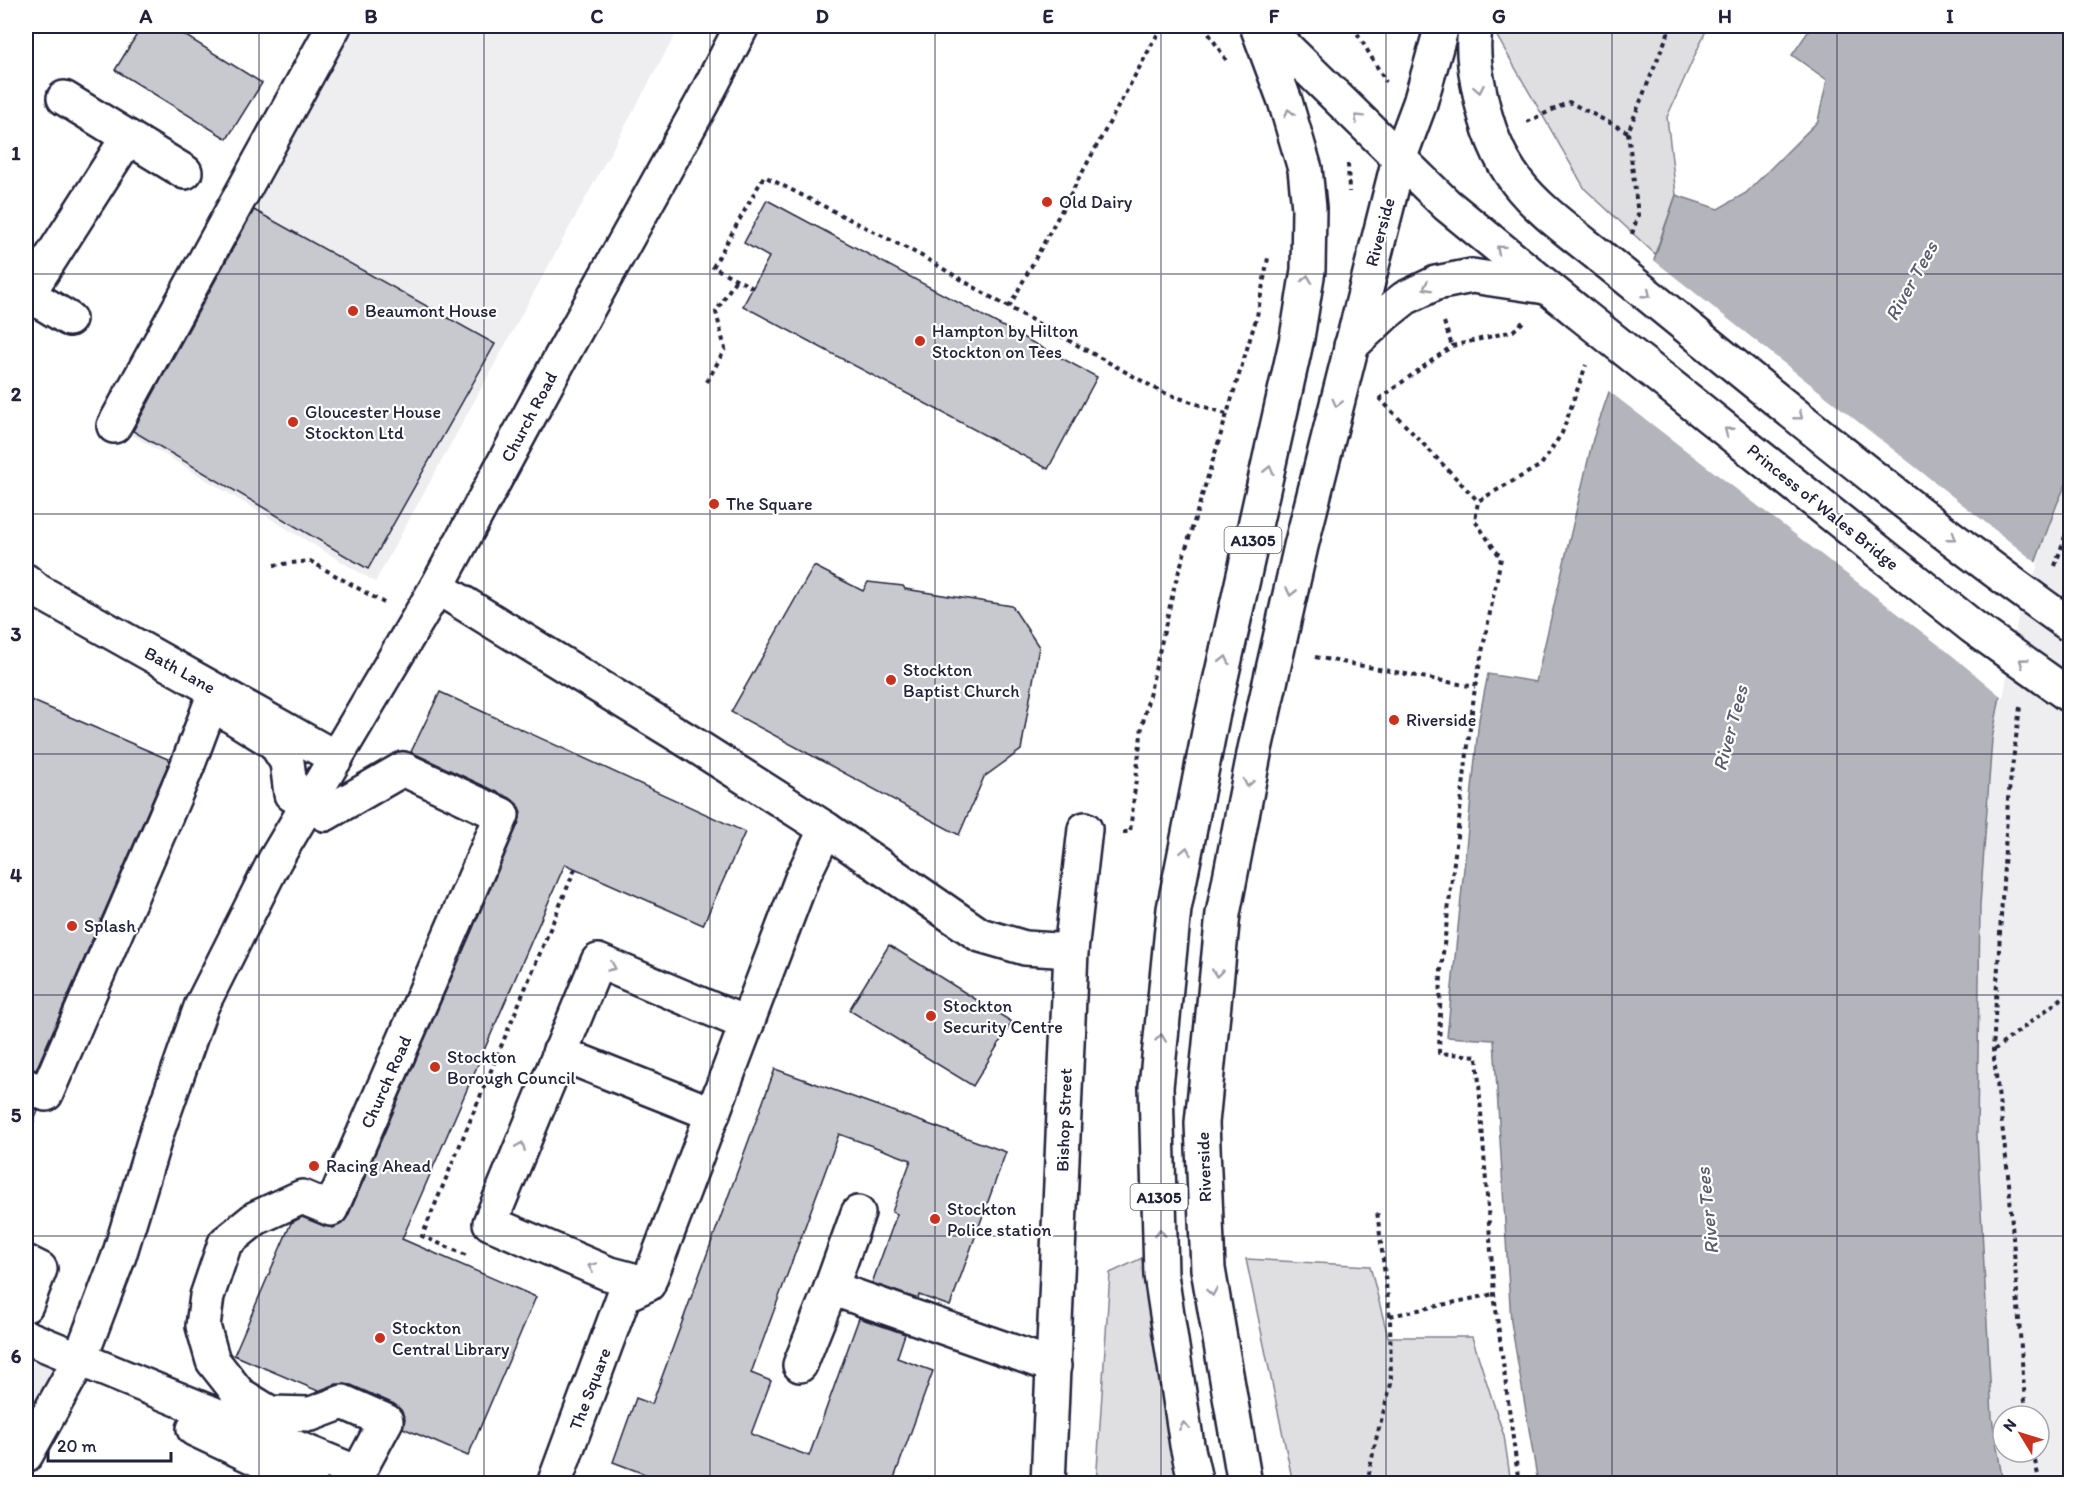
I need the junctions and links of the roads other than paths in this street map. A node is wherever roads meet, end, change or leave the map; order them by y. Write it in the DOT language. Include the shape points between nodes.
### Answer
graph roads {
  1 [pos="334,26"];
  2 [pos="742,26"];
  3 [pos="1257,26"];
  4 [pos="1264,26"];
  5 [pos="1442,26"];
  6 [pos="1476,26"];
  7 [pos="64,98"];
  8 [pos="128,137"];
  9 [pos="1399,159"];
  10 [pos="185,172"];
  11 [pos="1549,290"];
  12 [pos="27,294"];
  13 [pos="69,319"];
  14 [pos="1351,346"];
  15 [pos="114,426"];
  16 [pos="26,581"];
  17 [pos="437,587"];
  18 [pos="2070,625"];
  19 [pos="2070,696"];
  20 [pos="336,758"];
  21 [pos="307,804"];
  22 [pos="826,829"];
  23 [pos="1084,829"];
  24 [pos="1071,951"];
  25 [pos="747,1024"];
  26 [pos="560,1053"];
  27 [pos="26,1086"];
  28 [pos="713,1114"];
  29 [pos="858,1213"];
  30 [pos="26,1262"];
  31 [pos="831,1288"];
  32 [pos="636,1290"];
  33 [pos="26,1305"];
  34 [pos="26,1337"];
  35 [pos="800,1365"];
  36 [pos="76,1366"];
  37 [pos="1054,1366"];
  38 [pos="26,1455"];
  39 [pos="311,1484"];
  40 [pos="554,1484"];
  41 [pos="1048,1484"];
  42 [pos="1196,1484"];
  43 [pos="1245,1484"];
  1 -- 15 [label="street"];
  2 -- 17 [label="street, Church Road"];
  42 -- 3 [label="street, A1305, one-way" via="1186,1445 1161,1275 1156,1087 1174,909 1211,722 1298,338 1308,270 1305,170"];
  9 -- 4 [label="street, one-way"];
  5 -- 9 [label="street, A1305"];
  6 -- 18 [label="street, one-way, bridge" via="1475,72 1491,138 1502,163 1542,211 1870,474"];
  7 -- 8 [label="street"];
  8 -- 10 [label="street"];
  8 -- 12 [label="street"];
  11 -- 9 [label="street, Princess of Wales Bridge, one-way" via="1447,206"];
  9 -- 14 [label="street, Riverside / A1305"];
  11 -- 14 [label="street, one-way" via="1472,276 1436,283 1405,298"];
  19 -- 11 [label="street, Princess of Wales Bridge, one-way, bridge" via="1973,627"];
  12 -- 13 [label="street"];
  14 -- 43 [label="street, Riverside / A1305, one-way" via="1255,749 1223,914 1203,1112 1208,1269"];
  16 -- 20 [label="street, Bath Lane"];
  17 -- 20 [label="street, Church Road"];
  17 -- 22 [label="street"];
  20 -- 21 [label="street, Church Road"];
  21 -- 27 [label="street" via="291,794 287,762 275,743 211,704 46,1094"];
  21 -- 36 [label="street, Church Road" via="201,1007 119,1256"];
  21 -- 36 [label="street, Church Road" via="325,814 403,769 502,815 331,1209 302,1197 256,1218 225,1243 207,1296 203,1326 213,1361 239,1394 270,1413 311,1414 343,1402 386,1421 358,1473"];
  22 -- 24 [label="street" via="980,935 1025,948"];
  22 -- 25 [label="street, The Square" via="801,878"];
  23 -- 24 [label="street, Bishop Street"];
  24 -- 37 [label="street, Bishop Street"];
  26 -- 25 [label="street, one-way" via="598,961"];
  25 -- 28 [label="street, The Square"];
  26 -- 28 [label="street"];
  32 -- 26 [label="street, one-way" via="607,1273 490,1223"];
  28 -- 32 [label="street, The Square"];
  29 -- 31 [label="street"];
  30 -- 33 [label="street" via="40,1269"];
  31 -- 35 [label="street"];
  31 -- 37 [label="street"];
  32 -- 40 [label="street, The Square"];
  34 -- 36 [label="street, Church Road"];
  36 -- 38 [label="street, Church Road"];
  36 -- 39 [label="street"];
  37 -- 41 [label="street, Bishop Street"];
}
